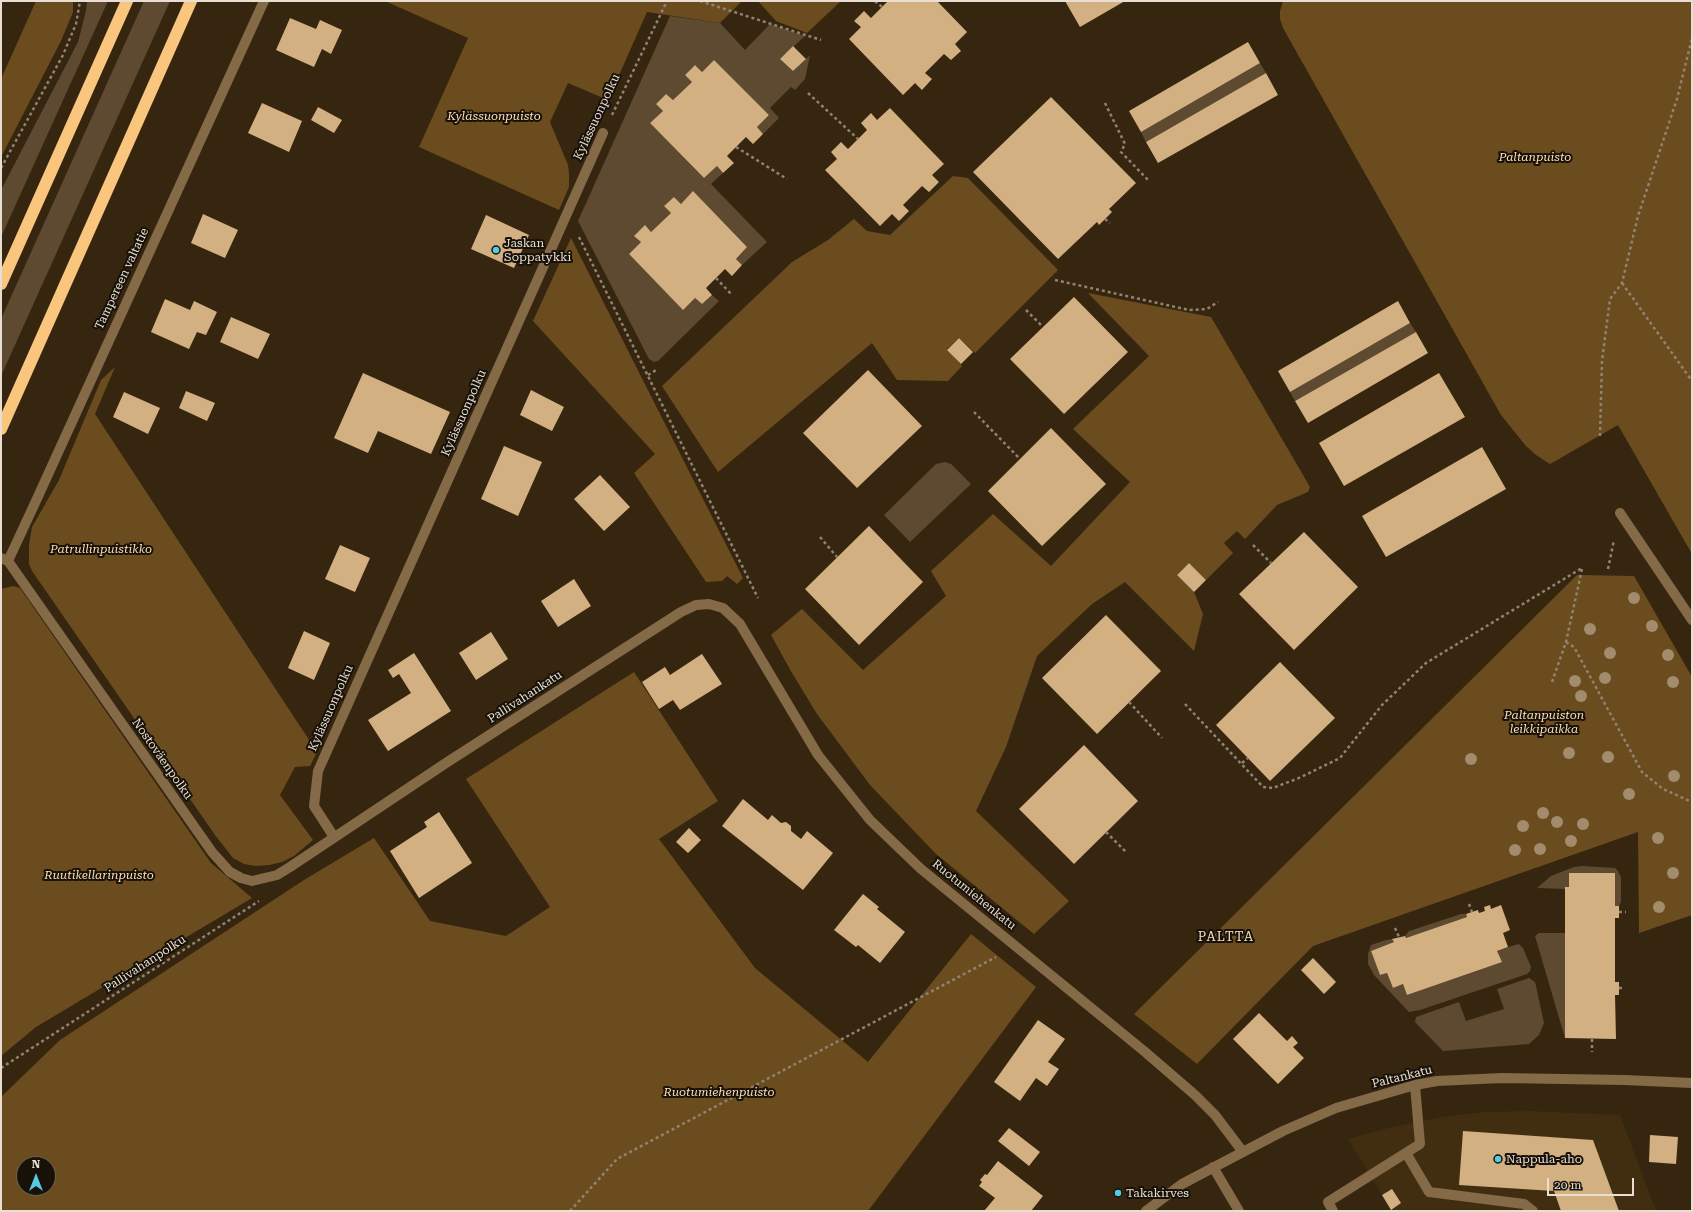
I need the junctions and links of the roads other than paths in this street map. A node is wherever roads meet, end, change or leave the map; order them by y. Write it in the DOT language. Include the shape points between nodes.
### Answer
graph roads {
  1 [pos="127,1"];
  2 [pos="191,1"];
  3 [pos="264,1"];
  4 [pos="603,134"];
  5 [pos="1,284"];
  6 [pos="1,429"];
  7 [pos="1620,513"];
  8 [pos="4,560"];
  9 [pos="734,617"];
  10 [pos="1692,620"];
  11 [pos="334,837"];
  12 [pos="1692,1083"];
  13 [pos="1415,1085"];
  14 [pos="1243,1152"];
  15 [pos="1406,1153"];
  16 [pos="1213,1167"];
  17 [pos="1331,1207"];
  18 [pos="1146,1211"];
  19 [pos="1239,1211"];
  20 [pos="1533,1211"];
  1 -- 5 [label="highway"];
  2 -- 6 [label="highway"];
  3 -- 8 [label="street, Tampereen valtatie"];
  4 -- 11 [label="street, Kylässuonpolku" via="318,771 314,806"];
  7 -- 10 [label="street"];
  8 -- 11 [label="street, Nostoväenpolku" via="202,838 230,872 252,881 277,875"];
  9 -- 11 [label="street, Pallivahankatu" via="723,608 710,604 696,605 681,612"];
  9 -- 14 [label="street, Ruotumiehenkatu" via="818,755 870,820 921,869 1195,1095 1215,1115"];
  12 -- 13 [label="street, Paltankatu" via="1502,1078 1437,1081"];
  13 -- 14 [label="street, Paltankatu" via="1336,1108"];
  13 -- 15 [label="street" via="1420,1144"];
  14 -- 16 [label="street, Paltankatu"];
  15 -- 17 [label="street"];
  15 -- 20 [label="street" via="1429,1192 1524,1204"];
  16 -- 18 [label="street, Paltankatu" via="1182,1184"];
  16 -- 19 [label="street"];
}
